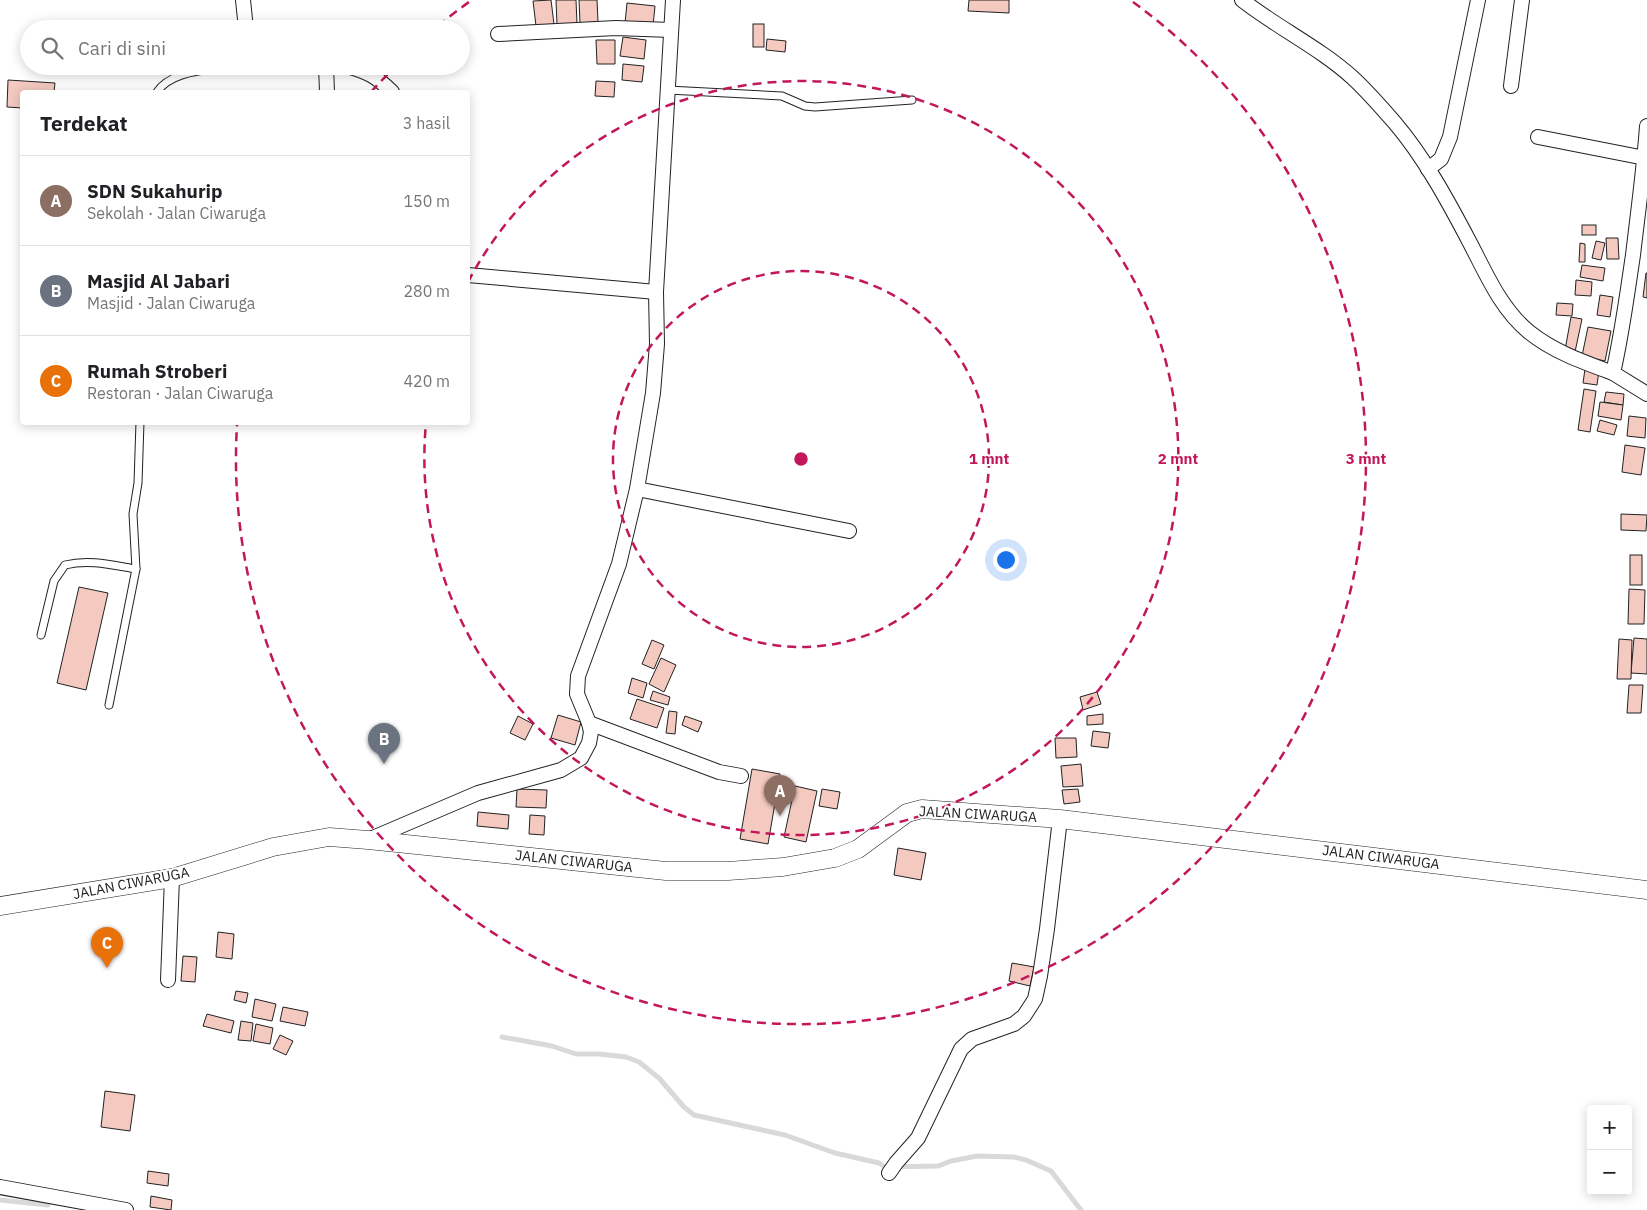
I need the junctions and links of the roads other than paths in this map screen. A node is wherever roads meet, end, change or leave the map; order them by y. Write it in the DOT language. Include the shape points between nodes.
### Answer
graph roads {
  1 [pos="243,0"];
  2 [pos="673,0"];
  3 [pos="1242,0"];
  4 [pos="1478,0"];
  5 [pos="1522,0"];
  6 [pos="245,20"];
  7 [pos="671,30"];
  8 [pos="498,34"];
  9 [pos="185,75"];
  10 [pos="326,75"];
  11 [pos="372,75"];
  12 [pos="1511,86"];
  13 [pos="158,90"];
  14 [pos="327,90"];
  15 [pos="390,90"];
  16 [pos="668,90"];
  17 [pos="912,100"];
  18 [pos="1647,126"];
  19 [pos="1538,137"];
  20 [pos="1645,158"];
  21 [pos="1428,169"];
  22 [pos="470,275"];
  23 [pos="656,292"];
  24 [pos="1613,373"];
  25 [pos="1647,394"];
  26 [pos="140,425"];
  27 [pos="637,489"];
  28 [pos="849,531"];
  29 [pos="136,569"];
  30 [pos="41,635"];
  31 [pos="109,705"];
  32 [pos="589,723"];
  33 [pos="741,776"];
  34 [pos="1060,819"];
  35 [pos="368,840"];
  36 [pos="172,878"];
  37 [pos="1647,890"];
  38 [pos="0,906"];
  39 [pos="168,980"];
  40 [pos="889,1173"];
  41 [pos="0,1187"];
  42 [pos="63,1204"];
  43 [pos="126,1210"];
  1 -- 6 [label="street"];
  2 -- 7 [label="street"];
  3 -- 21 [label="street" via="1353,78 1396,124"];
  4 -- 21 [label="street" via="1450,138 1441,159"];
  5 -- 12 [label="street"];
  7 -- 8 [label="street" via="616,28"];
  7 -- 16 [label="street"];
  9 -- 13 [label="lane"];
  10 -- 14 [label="street"];
  11 -- 15 [label="street"];
  16 -- 17 [label="lane" via="782,96 815,107"];
  16 -- 23 [label="street"];
  18 -- 20 [label="street"];
  19 -- 20 [label="street"];
  20 -- 24 [label="street" via="1627,296"];
  21 -- 24 [label="street" via="1492,287 1510,313 1528,331 1554,349"];
  22 -- 23 [label="street"];
  23 -- 27 [label="street" via="657,344 653,393"];
  24 -- 25 [label="street"];
  26 -- 29 [label="lane" via="138,483 133,514"];
  27 -- 28 [label="street"];
  27 -- 32 [label="street" via="619,564 578,676 577,694"];
  29 -- 30 [label="lane" via="89,561 65,564 54,581"];
  29 -- 31 [label="lane"];
  32 -- 33 [label="street" via="719,772"];
  32 -- 35 [label="street" via="589,743 580,758 561,770 478,793"];
  34 -- 35 [label="street, JALAN CIWARUGA" via="922,809 907,813 858,849 835,858 782,867 728,871 666,871"];
  34 -- 37 [label="street, JALAN CIWARUGA"];
  34 -- 40 [label="street" via="1035,999 1024,1016 1014,1024 972,1039 961,1050 918,1138"];
  35 -- 36 [label="street, JALAN CIWARUGA" via="329,838 272,847"];
  36 -- 38 [label="street, JALAN CIWARUGA"];
  36 -- 39 [label="street"];
  41 -- 42 [label="street"];
  42 -- 43 [label="street"];
}
